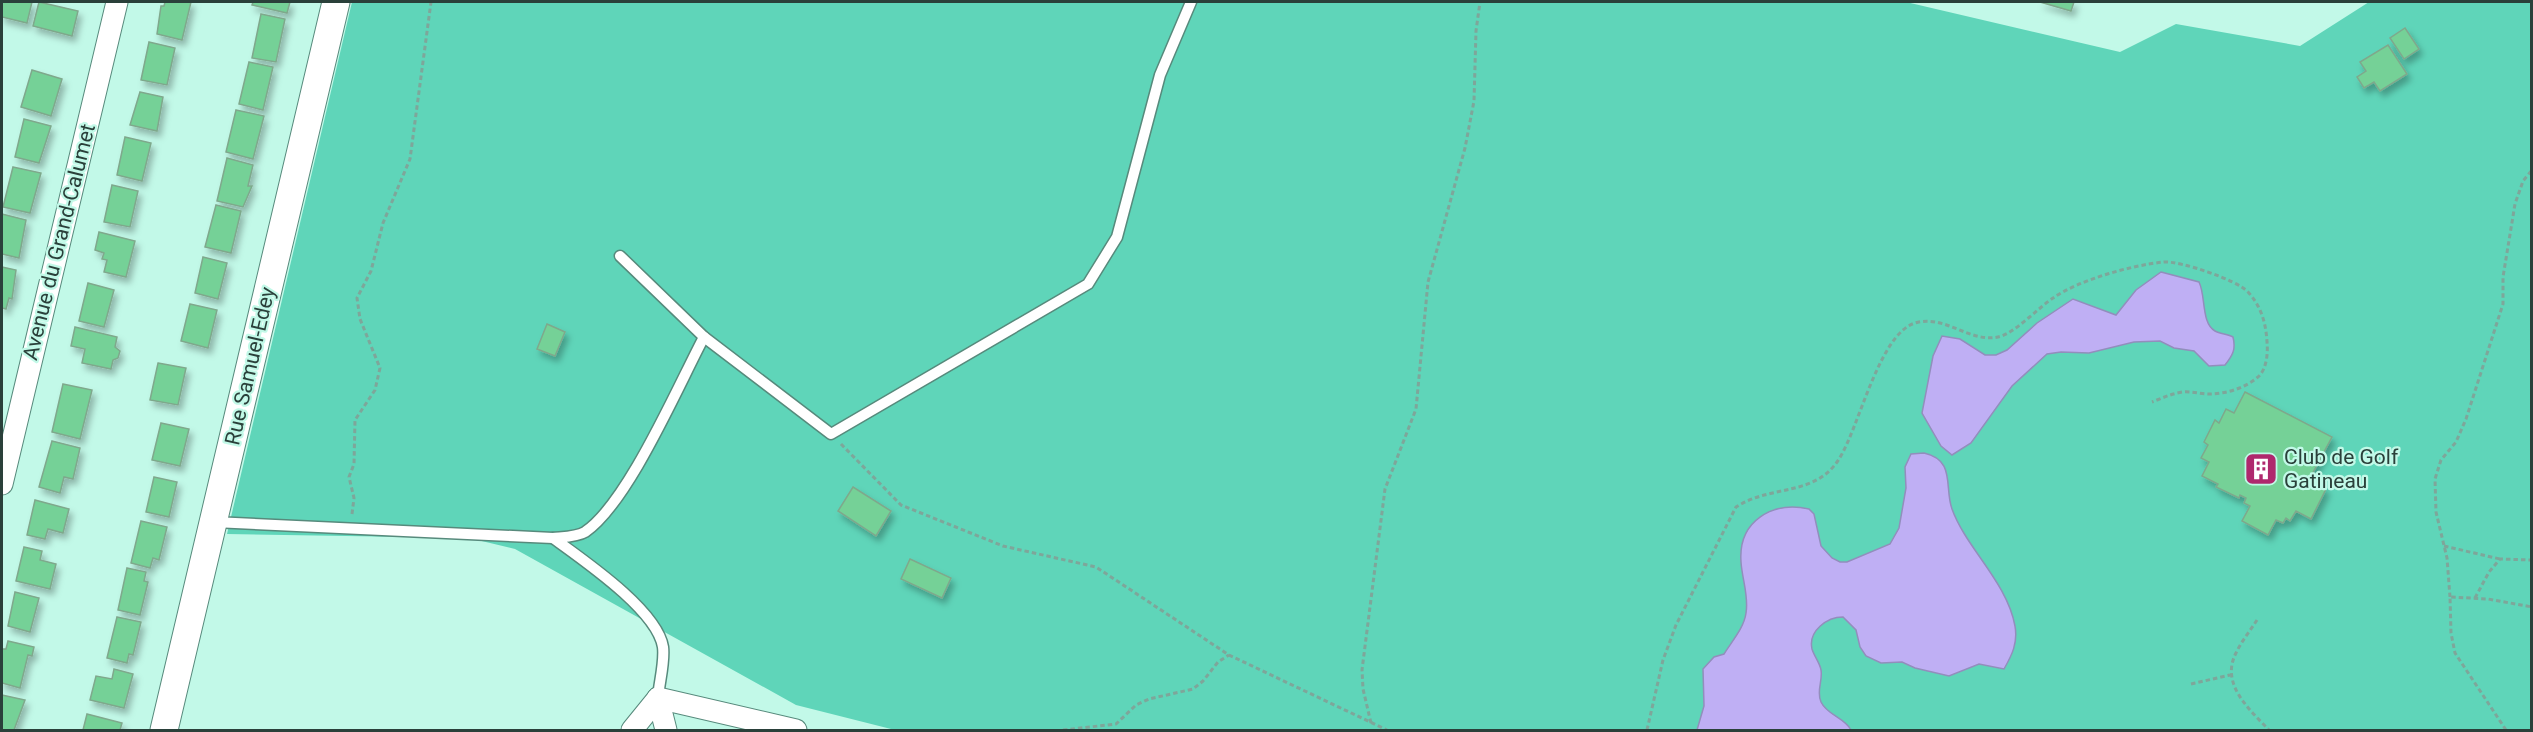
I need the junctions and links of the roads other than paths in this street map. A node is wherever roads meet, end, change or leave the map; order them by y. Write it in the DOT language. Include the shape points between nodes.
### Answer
graph roads {
  1 [pos="117,2"];
  2 [pos="336,2"];
  3 [pos="1191,2"];
  4 [pos="620,256"];
  5 [pos="704,337"];
  6 [pos="2,484"];
  7 [pos="213,522"];
  8 [pos="553,538"];
  9 [pos="658,698"];
  10 [pos="164,730"];
  11 [pos="632,730"];
  12 [pos="666,730"];
  13 [pos="796,730"];
  1 -- 6 [label="street, Avenue du Grand-Calumet"];
  2 -- 7 [label="street, Rue Samuel-Edey"];
  3 -- 5 [label="lane" via="1160,75 1116,237 1088,284 831,434"];
  4 -- 5 [label="lane"];
  5 -- 8 [label="lane" via="627,482 602,516 583,533"];
  7 -- 8 [label="lane"];
  7 -- 10 [label="street, Rue Samuel-Edey"];
  8 -- 9 [label="lane" via="605,577 647,617 663,647"];
  9 -- 11 [label="street"];
  9 -- 12 [label="street"];
  9 -- 13 [label="street"];
}
